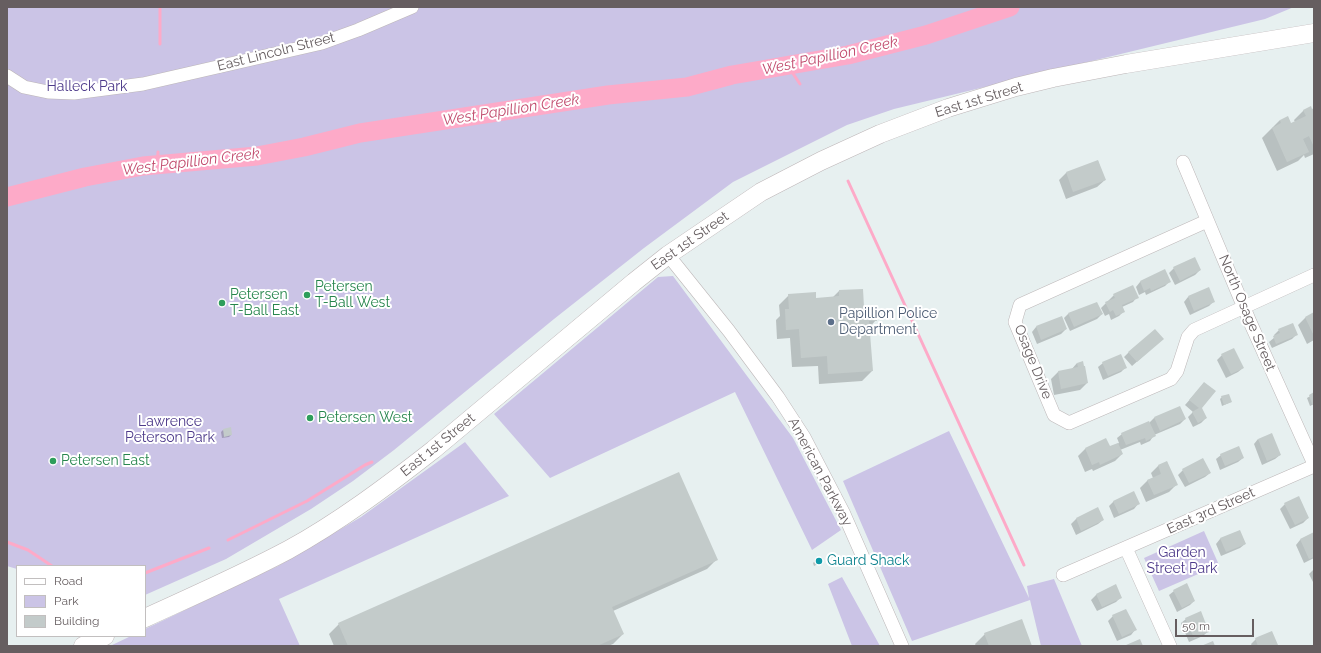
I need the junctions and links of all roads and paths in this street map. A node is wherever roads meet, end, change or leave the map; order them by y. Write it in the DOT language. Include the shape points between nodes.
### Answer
graph roads {
  1 [pos="412,7"];
  2 [pos="1314,33"];
  3 [pos="7,76"];
  4 [pos="1183,162"];
  5 [pos="1207,221"];
  6 [pos="668,255"];
  7 [pos="1314,275"];
  8 [pos="1244,306"];
  9 [pos="1314,465"];
  10 [pos="1126,548"];
  11 [pos="1063,575"];
  12 [pos="146,618"];
  13 [pos="103,637"];
  14 [pos="83,646"];
  15 [pos="902,646"];
  16 [pos="1170,646"];
  1 -- 3 [label="street, East Lincoln Street" via="322,43 137,85 74,93 48,92 24,87"];
  2 -- 6 [label="main road, East 1st Street" via="1053,78 948,108 880,134 789,177 761,192"];
  4 -- 5 [label="street, North Osage Street"];
  5 -- 8 [label="street, North Osage Street"];
  5 -- 8 [label="street, Osage Drive" via="1020,305 1015,322 1054,415 1069,423 1170,379 1177,371 1188,337 1196,330"];
  6 -- 12 [label="main road, East 1st Street" via="433,450 356,507 259,565"];
  6 -- 15 [label="street, American Parkway" via="729,331 804,437 844,514"];
  7 -- 8 [label="street"];
  8 -- 9 [label="street, North Osage Street"];
  9 -- 10 [label="street, East 3rd Street"];
  10 -- 11 [label="street, East 3rd Street"];
  10 -- 16 [label="street"];
  13 -- 14 [label="main road"];
}
